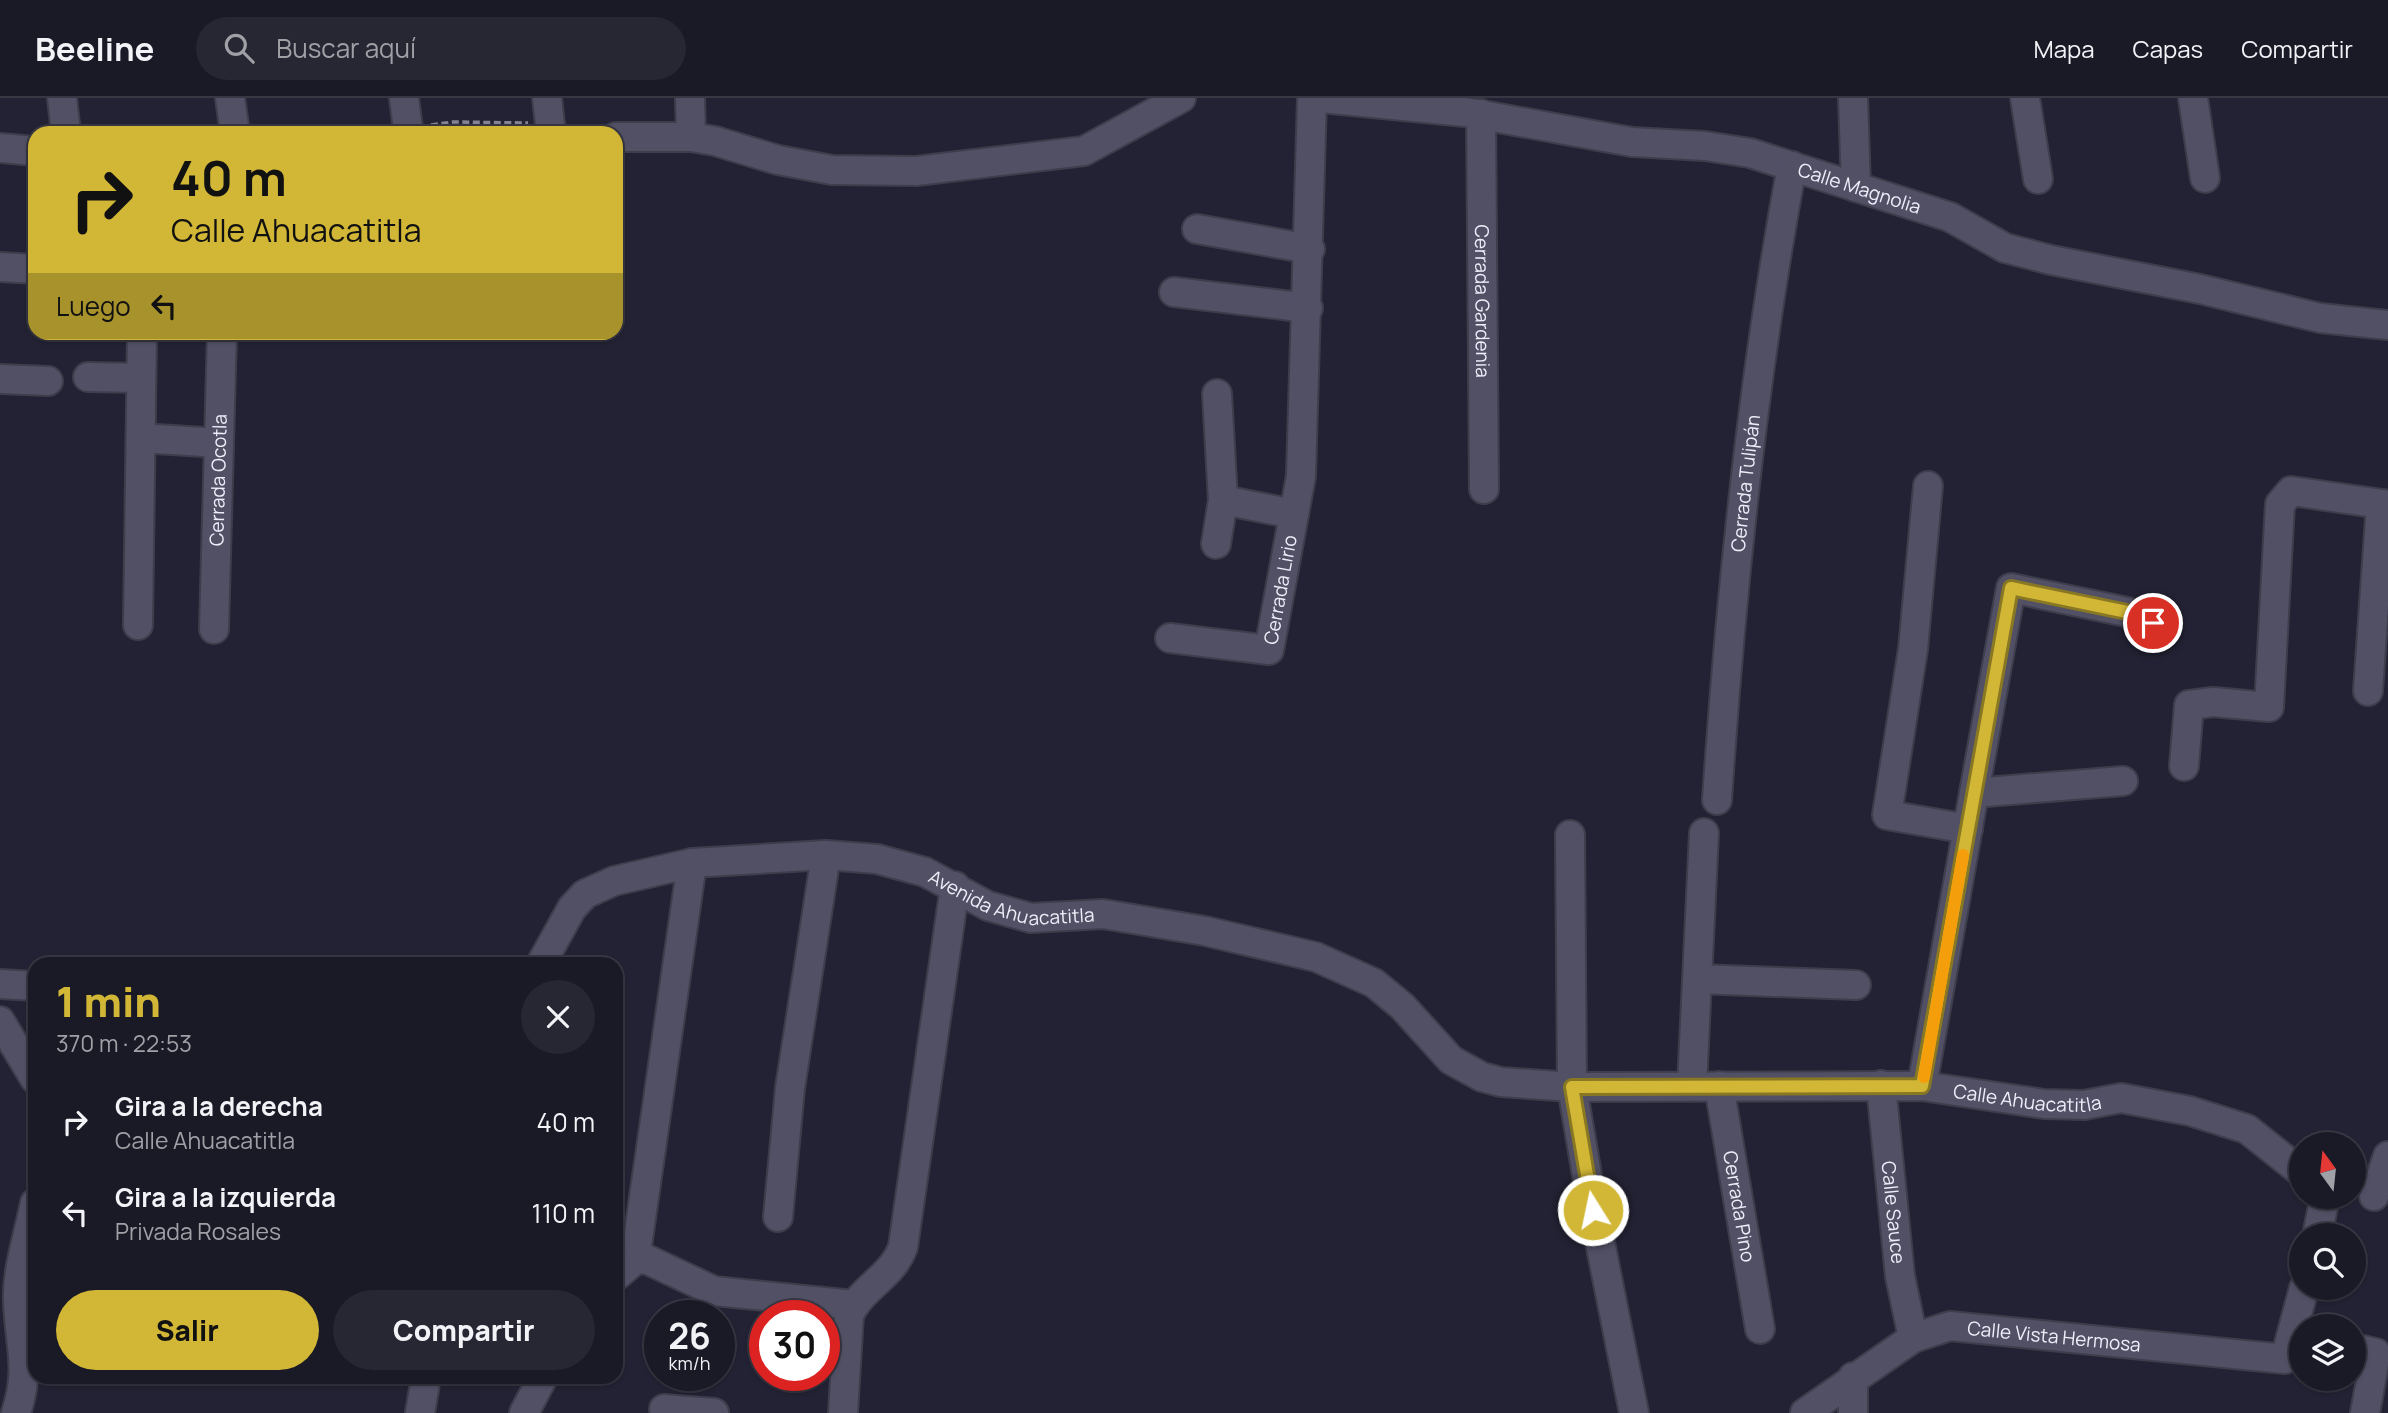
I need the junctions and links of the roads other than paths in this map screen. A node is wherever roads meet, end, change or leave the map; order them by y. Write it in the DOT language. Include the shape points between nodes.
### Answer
graph roads {
  1 [pos="62,98"];
  2 [pos="230,98"];
  3 [pos="404,98"];
  4 [pos="547,98"];
  5 [pos="690,98"];
  6 [pos="1181,98"];
  7 [pos="1312,98"];
  8 [pos="1321,98"];
  9 [pos="1853,98"];
  10 [pos="2025,98"];
  11 [pos="2193,98"];
  12 [pos="1471,108"];
  13 [pos="65,126"];
  14 [pos="234,126"];
  15 [pos="408,126"];
  16 [pos="549,126"];
  17 [pos="691,136"];
  18 [pos="623,137"];
  19 [pos="0,148"];
  20 [pos="28,150"];
  21 [pos="1791,166"];
  22 [pos="2205,178"];
  23 [pos="2038,179"];
  24 [pos="1856,187"];
  25 [pos="1197,229"];
  26 [pos="1310,249"];
  27 [pos="0,267"];
  28 [pos="28,269"];
  29 [pos="1174,292"];
  30 [pos="1308,308"];
  31 [pos="2388,325"];
  32 [pos="142,340"];
  33 [pos="222,340"];
  34 [pos="88,377"];
  35 [pos="141,378"];
  36 [pos="0,379"];
  37 [pos="48,381"];
  38 [pos="1217,394"];
  39 [pos="141,438"];
  40 [pos="219,443"];
  41 [pos="1928,486"];
  42 [pos="1484,489"];
  43 [pos="1223,500"];
  44 [pos="2385,504"];
  45 [pos="1293,514"];
  46 [pos="1216,544"];
  47 [pos="2153,623"];
  48 [pos="138,625"];
  49 [pos="214,629"];
  50 [pos="1170,638"];
  51 [pos="2368,691"];
  52 [pos="2184,766"];
  53 [pos="2123,781"];
  54 [pos="1974,793"];
  55 [pos="1717,800"];
  56 [pos="1968,829"];
  57 [pos="1704,833"];
  58 [pos="1570,835"];
  59 [pos="826,855"];
  60 [pos="692,863"];
  61 [pos="954,886"];
  62 [pos="545,957"];
  63 [pos="1697,979"];
  64 [pos="0,984"];
  65 [pos="1856,985"];
  66 [pos="28,986"];
  67 [pos="0,1021"];
  68 [pos="28,1067"];
  69 [pos="1482,1077"];
  70 [pos="1706,1086"];
  71 [pos="1881,1086"];
  72 [pos="1922,1086"];
  73 [pos="1572,1087"];
  74 [pos="2388,1156"];
  75 [pos="2289,1162"];
  76 [pos="2372,1196"];
  77 [pos="778,1217"];
  78 [pos="28,1237"];
  79 [pos="625,1268"];
  80 [pos="854,1305"];
  81 [pos="1760,1329"];
  82 [pos="1913,1338"];
  83 [pos="2289,1345"];
  84 [pos="2366,1351"];
  85 [pos="1853,1377"];
  86 [pos="425,1384"];
  87 [pos="539,1384"];
  88 [pos="664,1409"];
  89 [pos="16,1413"];
  90 [pos="420,1413"];
  91 [pos="524,1413"];
  92 [pos="714,1413"];
  93 [pos="843,1413"];
  94 [pos="1634,1413"];
  95 [pos="1805,1413"];
  96 [pos="1853,1413"];
  97 [pos="2365,1413"];
  1 -- 13 [label="street"];
  2 -- 14 [label="street"];
  3 -- 15 [label="street"];
  4 -- 16 [label="street"];
  5 -- 17 [label="street"];
  6 -- 17 [label="street" via="1084,151 916,172 832,170"];
  7 -- 26 [label="street, Cerrada Lirio"];
  8 -- 12 [label="street, Calle Magnolia"];
  9 -- 24 [label="street"];
  10 -- 23 [label="street"];
  11 -- 22 [label="street"];
  12 -- 21 [label="street, Calle Magnolia" via="1632,142 1750,153"];
  12 -- 42 [label="street, Cerrada Gardenia"];
  17 -- 18 [label="street"];
  19 -- 20 [label="street"];
  21 -- 24 [label="street, Calle Magnolia"];
  21 -- 55 [label="street, Cerrada Tulipán" via="1728,640"];
  24 -- 31 [label="street, Calle Magnolia" via="1950,217 2005,248 2051,260 2320,318"];
  25 -- 26 [label="street"];
  26 -- 30 [label="street, Cerrada Lirio"];
  27 -- 28 [label="street"];
  29 -- 30 [label="street"];
  30 -- 45 [label="street, Cerrada Lirio" via="1301,476"];
  32 -- 35 [label="street"];
  33 -- 40 [label="street, Cerrada Ocotla"];
  34 -- 35 [label="street"];
  35 -- 39 [label="street"];
  36 -- 37 [label="street"];
  38 -- 43 [label="street"];
  39 -- 40 [label="street"];
  39 -- 48 [label="street"];
  40 -- 49 [label="street, Cerrada Ocotla"];
  41 -- 56 [label="street" via="1913,649 1887,816"];
  43 -- 45 [label="street, Cerrada Lirio"];
  43 -- 46 [label="street"];
  44 -- 51 [label="street"];
  44 -- 52 [label="street" via="2291,491 2280,504 2269,707 2213,702 2189,705"];
  45 -- 50 [label="street, Cerrada Lirio" via="1269,650"];
  47 -- 54 [label="street" via="2127,612 2011,588"];
  53 -- 54 [label="street"];
  54 -- 56 [label="street"];
  56 -- 72 [label="street"];
  57 -- 63 [label="street, Cerrada Pino"];
  58 -- 73 [label="street"];
  59 -- 60 [label="street, Avenida Ahuacatitla"];
  59 -- 61 [label="street, Avenida Ahuacatitla" via="902,864"];
  59 -- 77 [label="street" via="790,1088"];
  60 -- 62 [label="street, Avenida Ahuacatitla" via="614,881 585,894"];
  60 -- 79 [label="street"];
  61 -- 69 [label="street, Avenida Ahuacatitla" via="988,906 1031,918 1103,914 1205,931 1316,957 1374,983 1402,1006 1451,1060"];
  61 -- 80 [label="street" via="903,1247 891,1268"];
  63 -- 65 [label="street"];
  63 -- 70 [label="street, Cerrada Pino"];
  64 -- 66 [label="street"];
  67 -- 68 [label="street"];
  69 -- 73 [label="street, Calle Ahuacatitla"];
  70 -- 71 [label="street, Calle Ahuacatitla"];
  70 -- 73 [label="street, Calle Ahuacatitla"];
  70 -- 81 [label="street, Cerrada Pino"];
  71 -- 72 [label="street, Calle Ahuacatitla"];
  71 -- 82 [label="street, Calle Sauce" via="1900,1276"];
  72 -- 75 [label="street, Calle Ahuacatitla" via="2044,1104 2084,1105 2121,1098 2190,1111 2247,1129"];
  73 -- 94 [label="street"];
  74 -- 76 [label="street"];
  78 -- 89 [label="street" via="18,1300 26,1363"];
  79 -- 80 [label="street" via="646,1259 714,1291"];
  80 -- 93 [label="street" via="848,1325"];
  82 -- 83 [label="street, Calle Vista Hermosa" via="1950,1326"];
  82 -- 85 [label="street, Calle Vista Hermosa"];
  84 -- 97 [label="street" via="2376,1353"];
  85 -- 95 [label="street, Calle Vista Hermosa"];
  85 -- 96 [label="street"];
  86 -- 90 [label="street"];
  87 -- 91 [label="street"];
  88 -- 92 [label="street"];
}
